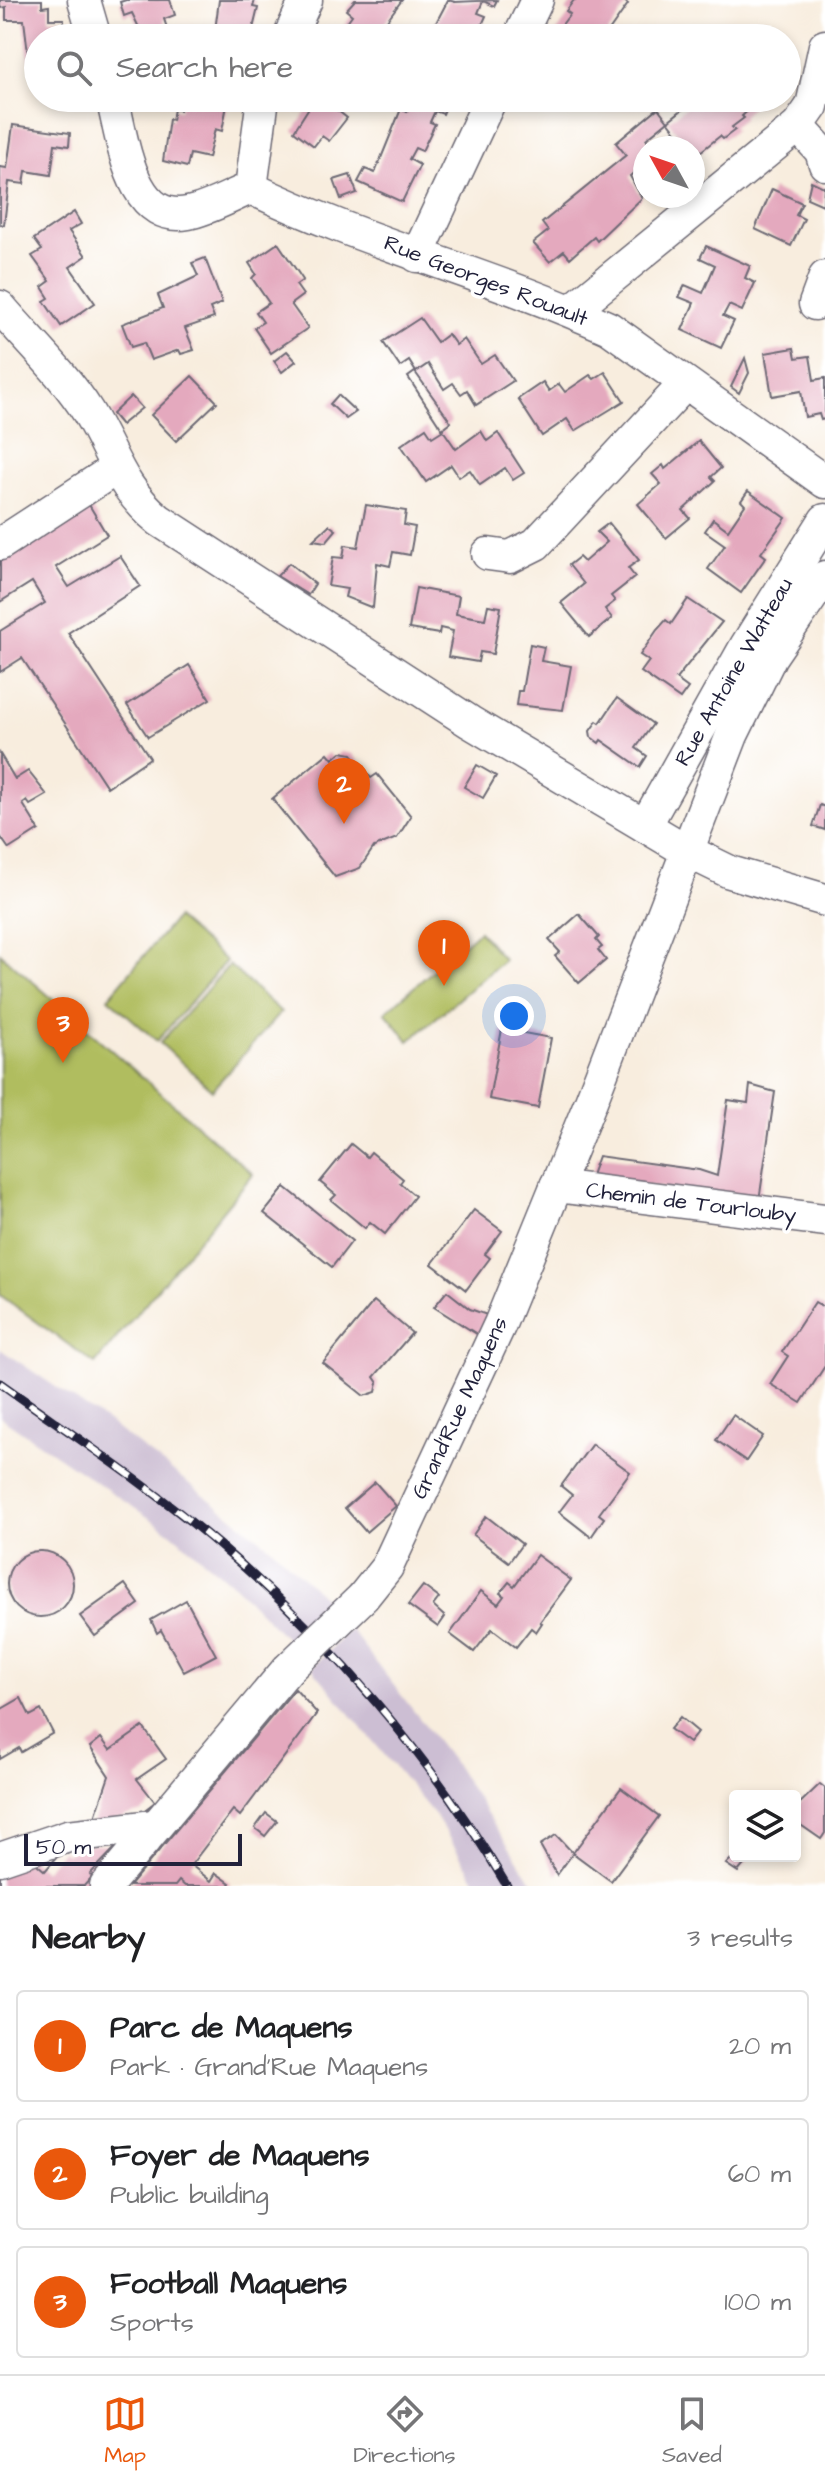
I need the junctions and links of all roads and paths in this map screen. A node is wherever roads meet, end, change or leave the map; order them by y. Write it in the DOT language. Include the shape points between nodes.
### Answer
graph roads {
  1 [pos="84,0"];
  2 [pos="306,0"];
  3 [pos="537,0"];
  4 [pos="91,24"];
  5 [pos="295,24"];
  6 [pos="526,24"];
  7 [pos="825,46"];
  8 [pos="116,112"];
  9 [pos="261,112"];
  10 [pos="484,112"];
  11 [pos="798,126"];
  12 [pos="825,164"];
  13 [pos="251,188"];
  14 [pos="417,256"];
  15 [pos="0,307"];
  16 [pos="571,311"];
  17 [pos="684,385"];
  18 [pos="115,469"];
  19 [pos="825,482"];
  20 [pos="825,520"];
  21 [pos="0,544"];
  22 [pos="488,554"];
  23 [pos="825,577"];
  24 [pos="645,826"];
  25 [pos="687,851"];
  26 [pos="825,900"];
  27 [pos="556,1186"];
  28 [pos="825,1220"];
  29 [pos="154,1826"];
  30 [pos="0,1859"];
  31 [pos="106,1886"];
  1 -- 4 [label="street"];
  2 -- 5 [label="street"];
  3 -- 6 [label="street"];
  7 -- 11 [label="street" via="812,106"];
  8 -- 13 [label="street" via="140,195 159,212 187,213"];
  9 -- 13 [label="street"];
  10 -- 14 [label="street"];
  11 -- 12 [label="street" via="821,151"];
  11 -- 16 [label="street"];
  13 -- 14 [label="street, Rue Georges Rouault"];
  14 -- 16 [label="street, Rue Georges Rouault"];
  15 -- 18 [label="street" via="88,412"];
  16 -- 17 [label="street, Rue Georges Rouault" via="609,328"];
  17 -- 19 [label="street, Rue Georges Rouault"];
  17 -- 22 [label="street" via="536,544 510,557"];
  18 -- 21 [label="street"];
  18 -- 24 [label="street" via="159,520 470,722"];
  20 -- 24 [label="street, Rue Antoine Watteau" via="746,646"];
  23 -- 25 [label="street, Rue Antoine Watteau" via="765,669 732,735"];
  24 -- 25 [label="street"];
  25 -- 26 [label="street" via="730,872"];
  25 -- 27 [label="street, Grand'Rue Maquens"];
  27 -- 28 [label="street, Chemin de Tourlouby"];
  27 -- 29 [label="street, Grand'Rue Maquens, bridge" via="500,1324 387,1567 287,1670"];
  29 -- 30 [label="street" via="68,1836"];
  29 -- 31 [label="street, Grand'Rue Maquens"];
}
